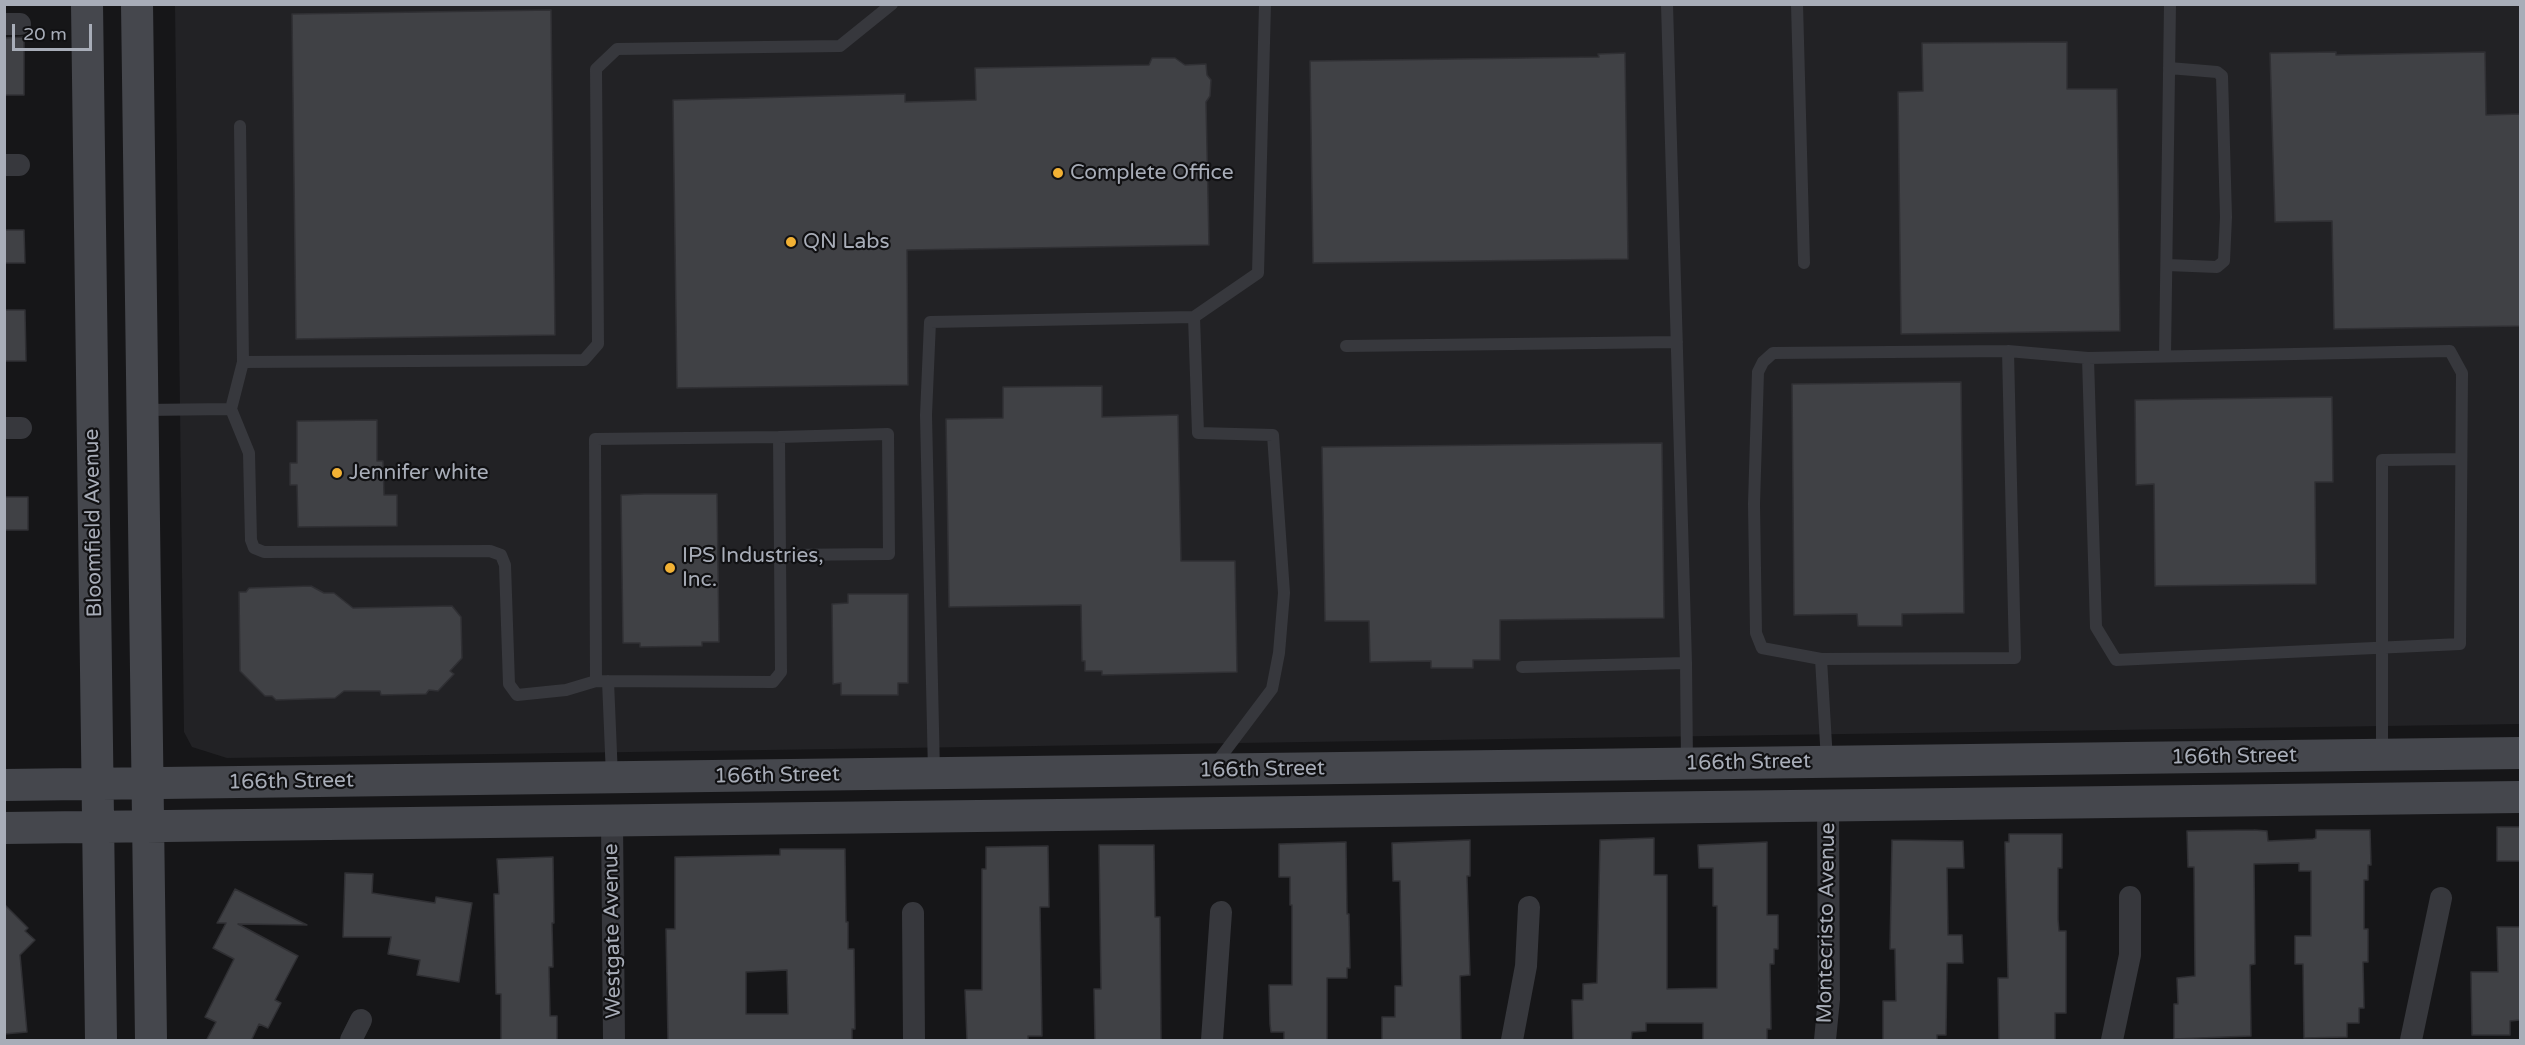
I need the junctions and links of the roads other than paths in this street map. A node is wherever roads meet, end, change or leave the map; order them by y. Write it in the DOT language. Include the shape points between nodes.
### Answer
graph roads {
  1 [pos="87,4"];
  2 [pos="137,4"];
  3 [pos="892,4"];
  4 [pos="1264,4"];
  5 [pos="1667,4"];
  6 [pos="1797,4"];
  7 [pos="2170,4"];
  8 [pos="2169,68"];
  9 [pos="240,126"];
  10 [pos="1804,263"];
  11 [pos="2167,265"];
  12 [pos="1194,317"];
  13 [pos="1677,342"];
  14 [pos="1346,346"];
  15 [pos="2008,351"];
  16 [pos="2165,356"];
  17 [pos="2088,358"];
  18 [pos="243,362"];
  19 [pos="231,409"];
  20 [pos="142,410"];
  21 [pos="779,437"];
  22 [pos="2461,459"];
  23 [pos="780,555"];
  24 [pos="2383,648"];
  25 [pos="1821,660"];
  26 [pos="1686,663"];
  27 [pos="1522,667"];
  28 [pos="602,681"];
  29 [pos="2520,753"];
  30 [pos="2382,755"];
  31 [pos="1827,762"];
  32 [pos="1687,764"];
  33 [pos="1211,770"];
  34 [pos="934,774"];
  35 [pos="612,778"];
  36 [pos="148,784"];
  37 [pos="4,785"];
  38 [pos="97,785"];
  39 [pos="2520,797"];
  40 [pos="1828,806"];
  41 [pos="612,821"];
  42 [pos="4,828"];
  43 [pos="98,828"];
  44 [pos="148,828"];
  45 [pos="2130,897"];
  46 [pos="2441,898"];
  47 [pos="1529,907"];
  48 [pos="1221,912"];
  49 [pos="913,913"];
  50 [pos="361,1020"];
  51 [pos="101,1041"];
  52 [pos="151,1041"];
  53 [pos="351,1041"];
  54 [pos="614,1041"];
  55 [pos="914,1041"];
  56 [pos="1212,1041"];
  57 [pos="1512,1041"];
  58 [pos="1825,1041"];
  59 [pos="2112,1041"];
  60 [pos="2411,1041"];
  1 -- 38 [label="street, Bloomfield Avenue"];
  2 -- 20 [label="street"];
  3 -- 18 [label="lane" via="840,46 617,48 596,69 598,344 584,360"];
  4 -- 12 [label="lane" via="1258,273"];
  5 -- 13 [label="lane"];
  6 -- 10 [label="lane"];
  7 -- 8 [label="lane"];
  8 -- 11 [label="lane"];
  8 -- 11 [label="lane" via="2217,72 2222,76 2226,218 2224,261 2217,267"];
  9 -- 18 [label="lane"];
  11 -- 16 [label="lane"];
  12 -- 33 [label="lane" via="1198,433 1273,435 1284,593 1272,689"];
  12 -- 34 [label="lane" via="930,322 926,415"];
  13 -- 14 [label="lane"];
  13 -- 26 [label="lane"];
  15 -- 17 [label="lane"];
  15 -- 25 [label="lane" via="2014,658"];
  15 -- 25 [label="lane" via="1773,353 1763,362 1758,372 1754,504 1756,633 1762,648"];
  16 -- 17 [label="lane"];
  16 -- 22 [label="lane" via="2450,351 2462,373"];
  17 -- 24 [label="lane" via="2096,627 2116,660"];
  18 -- 19 [label="lane"];
  19 -- 20 [label="lane"];
  19 -- 28 [label="lane" via="249,453 254,548 264,552 490,551 501,555 505,565 509,684 517,695 566,690"];
  20 -- 36 [label="street"];
  21 -- 23 [label="lane"];
  21 -- 23 [label="lane" via="888,434 889,554"];
  21 -- 28 [label="lane" via="595,439"];
  22 -- 24 [label="lane" via="2460,644"];
  22 -- 24 [label="lane" via="2382,460"];
  23 -- 28 [label="lane" via="782,672 773,682"];
  24 -- 30 [label="lane"];
  25 -- 31 [label="lane"];
  26 -- 27 [label="lane"];
  26 -- 32 [label="lane"];
  28 -- 35 [label="lane"];
  29 -- 30 [label="street, 166th Street"];
  30 -- 31 [label="street, 166th Street"];
  31 -- 32 [label="street, 166th Street"];
  31 -- 40 [label="street"];
  32 -- 33 [label="street, 166th Street"];
  33 -- 34 [label="street, 166th Street"];
  34 -- 35 [label="street, 166th Street"];
  35 -- 36 [label="street, 166th Street"];
  35 -- 41 [label="street"];
  36 -- 38 [label="street, 166th Street"];
  36 -- 44 [label="street"];
  37 -- 38 [label="street, 166th Street"];
  38 -- 43 [label="street, Bloomfield Avenue"];
  39 -- 40 [label="street, 166th Street"];
  40 -- 41 [label="street, 166th Street"];
  40 -- 58 [label="street, Montecristo Avenue" via="1829,999"];
  41 -- 44 [label="street, 166th Street"];
  41 -- 54 [label="street, Westgate Avenue"];
  42 -- 43 [label="street, 166th Street"];
  43 -- 44 [label="street, 166th Street"];
  43 -- 51 [label="street, Bloomfield Avenue"];
  44 -- 52 [label="street"];
  45 -- 59 [label="street" via="2130,955"];
  46 -- 60 [label="street"];
  47 -- 57 [label="street" via="1526,966"];
  48 -- 56 [label="street"];
  49 -- 55 [label="street"];
  50 -- 53 [label="street"];
}
